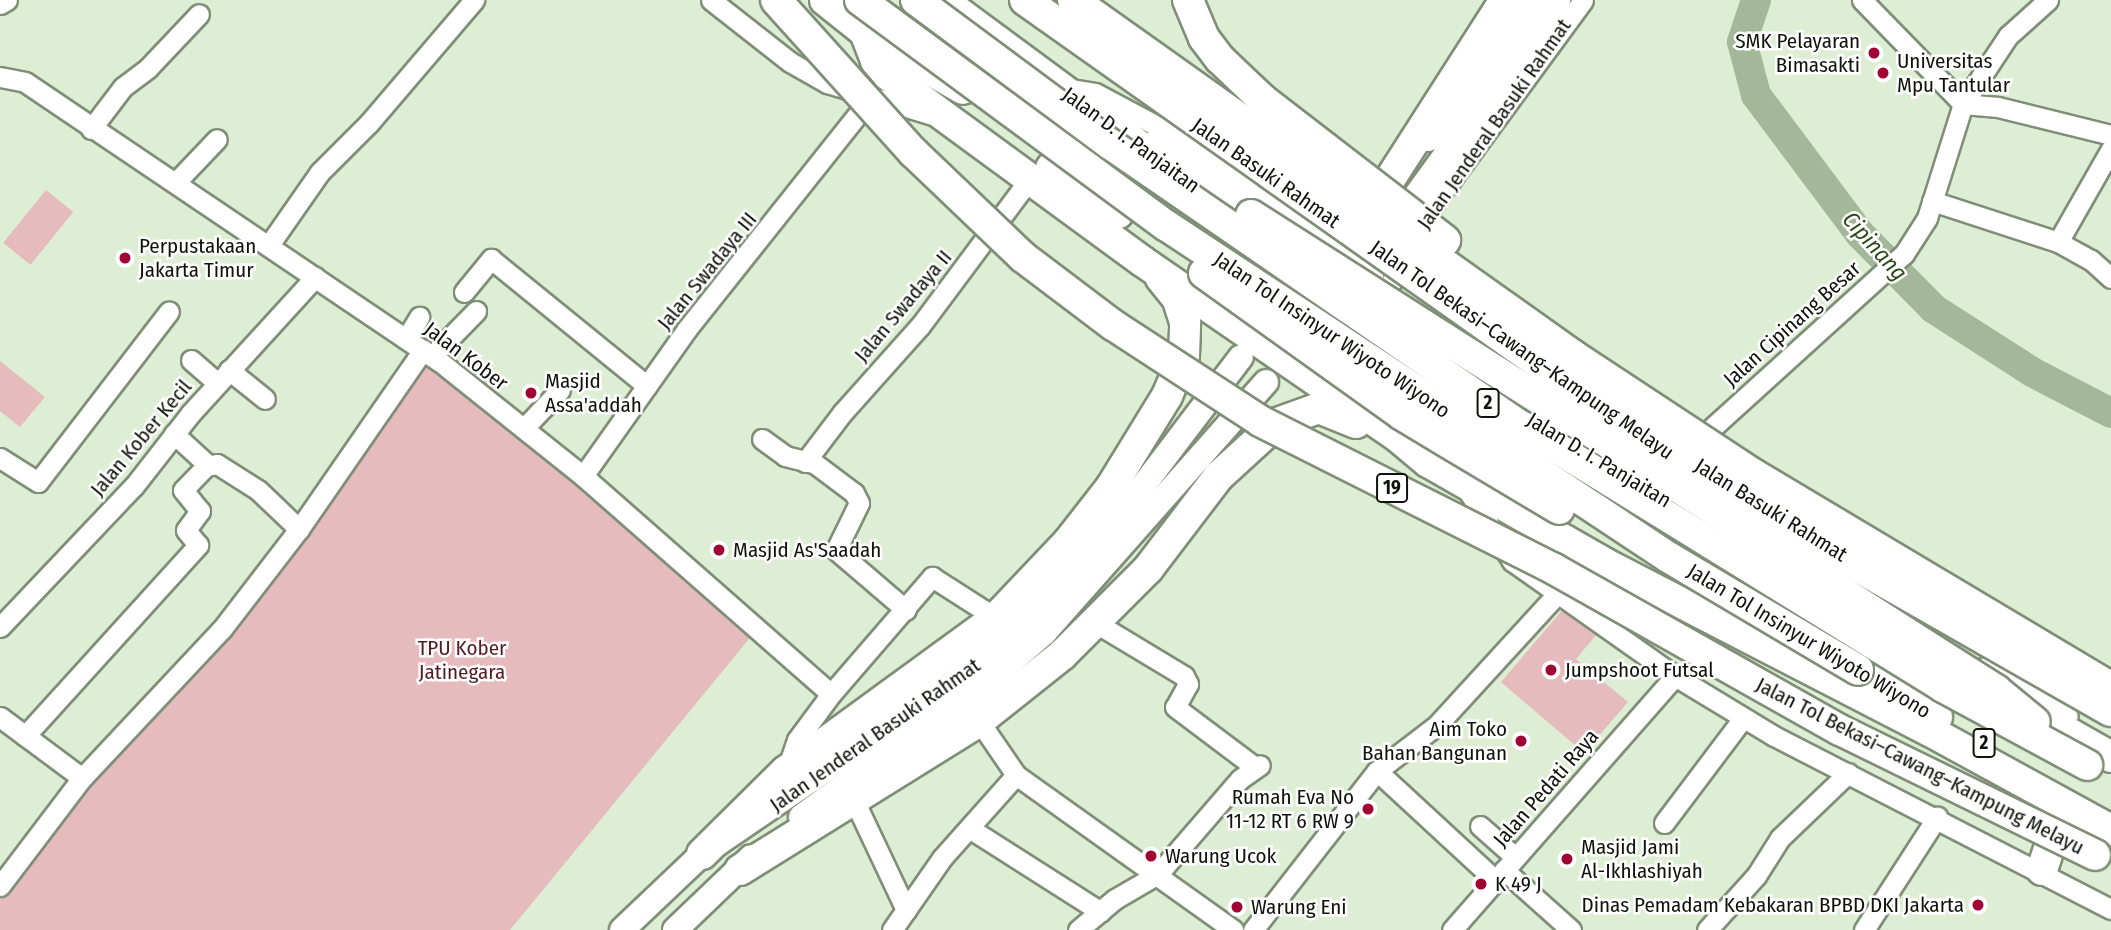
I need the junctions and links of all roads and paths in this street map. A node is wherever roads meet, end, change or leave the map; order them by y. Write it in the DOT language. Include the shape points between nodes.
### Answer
graph roads {
  1 [pos="7,0"];
  2 [pos="474,0"];
  3 [pos="710,0"];
  4 [pos="776,0"];
  5 [pos="825,0"];
  6 [pos="860,0"];
  7 [pos="916,0"];
  8 [pos="942,0"];
  9 [pos="1025,0"];
  10 [pos="1073,0"];
  11 [pos="1188,0"];
  12 [pos="1505,0"];
  13 [pos="1533,0"];
  14 [pos="1558,0"];
  15 [pos="1583,0"];
  16 [pos="1862,0"];
  17 [pos="2048,0"];
  18 [pos="0,4"];
  19 [pos="960,9"];
  20 [pos="199,14"];
  21 [pos="865,32"];
  22 [pos="0,77"];
  23 [pos="1062,90"];
  24 [pos="871,98"];
  25 [pos="1962,104"];
  26 [pos="956,122"];
  27 [pos="91,128"];
  28 [pos="2111,135"];
  29 [pos="217,139"];
  30 [pos="2111,149"];
  31 [pos="1031,177"];
  32 [pos="176,182"];
  33 [pos="1383,190"];
  34 [pos="1932,201"];
  35 [pos="1358,222"];
  36 [pos="1384,239"];
  37 [pos="2058,242"];
  38 [pos="268,245"];
  39 [pos="1153,267"];
  40 [pos="315,277"];
  41 [pos="2111,278"];
  42 [pos="1389,286"];
  43 [pos="464,292"];
  44 [pos="169,311"];
  45 [pos="476,311"];
  46 [pos="419,317"];
  47 [pos="406,339"];
  48 [pos="428,353"];
  49 [pos="1241,357"];
  50 [pos="191,360"];
  51 [pos="1592,364"];
  52 [pos="223,377"];
  53 [pos="1266,382"];
  54 [pos="647,386"];
  55 [pos="560,390"];
  56 [pos="265,399"];
  57 [pos="524,428"];
  58 [pos="174,435"];
  59 [pos="762,439"];
  60 [pos="0,458"];
  61 [pos="806,462"];
  62 [pos="1428,463"];
  63 [pos="208,464"];
  64 [pos="1665,470"];
  65 [pos="583,476"];
  66 [pos="1465,485"];
  67 [pos="299,529"];
  68 [pos="1668,557"];
  69 [pos="1557,594"];
  70 [pos="1829,596"];
  71 [pos="906,610"];
  72 [pos="996,618"];
  73 [pos="1096,624"];
  74 [pos="0,626"];
  75 [pos="1797,642"];
  76 [pos="1675,676"];
  77 [pos="2111,687"];
  78 [pos="831,694"];
  79 [pos="2111,711"];
  80 [pos="0,717"];
  81 [pos="1743,718"];
  82 [pos="979,721"];
  83 [pos="1930,731"];
  84 [pos="25,736"];
  85 [pos="2111,741"];
  86 [pos="2103,767"];
  87 [pos="786,771"];
  88 [pos="1377,771"];
  89 [pos="1848,773"];
  90 [pos="1016,775"];
  91 [pos="82,778"];
  92 [pos="854,800"];
  93 [pos="2063,804"];
  94 [pos="2111,815"];
  95 [pos="1937,817"];
  96 [pos="1664,823"];
  97 [pos="1480,826"];
  98 [pos="969,828"];
  99 [pos="2111,830"];
  100 [pos="702,853"];
  101 [pos="2111,863"];
  102 [pos="1505,869"];
  103 [pos="740,870"];
  104 [pos="2042,870"];
  105 [pos="1158,874"];
  106 [pos="0,886"];
  107 [pos="2111,909"];
  108 [pos="906,910"];
  109 [pos="1101,912"];
  110 [pos="622,930"];
  111 [pos="675,930"];
  112 [pos="892,930"];
  113 [pos="1079,930"];
  114 [pos="1233,930"];
  115 [pos="1253,930"];
  116 [pos="1452,930"];
  117 [pos="1571,930"];
  118 [pos="1707,930"];
  119 [pos="1864,930"];
  1 -- 18 [label="street"];
  2 -- 38 [label="street" via="369,123 327,163"];
  3 -- 24 [label="street" via="790,62 827,83"];
  4 -- 101 [label="highway, Jalan Tol Bekasi–Cawang–Kampung Melayu / 19, bridge" via="914,153 1023,257 1113,325 1260,421 1554,569 1840,730"];
  5 -- 21 [label="highway"];
  6 -- 68 [label="highway, Jalan Tol Insinyur Wiyoto Wiyono / 2, bridge" via="1167,226"];
  7 -- 86 [label="highway, Jalan Tol Insinyur Wiyoto Wiyono / 2, bridge" via="1110,144 1521,426 1943,687"];
  8 -- 19 [label="highway, Jalan D. I. Panjaitan"];
  9 -- 79 [label="highway, Jalan Tol Bekasi–Cawang–Kampung Melayu, bridge" via="1648,440 1737,498"];
  10 -- 51 [label="highway, bridge"];
  11 -- 51 [label="highway, bridge" via="1212,49 1262,100 1505,287"];
  12 -- 33 [label="highway"];
  13 -- 33 [label="main road, Jalan Jenderal Basuki Rahmat" via="1449,115"];
  14 -- 36 [label="main road, Jalan Jenderal Basuki Rahmat"];
  15 -- 42 [label="street, Jalan Jenderal Basuki Rahmat" via="1429,210"];
  16 -- 25 [label="street"];
  17 -- 25 [label="street, Jalan Cipinang Besar" via="2008,36"];
  19 -- 23 [label="highway, Jalan D. I. Panjaitan"];
  20 -- 27 [label="street" via="148,68 123,87"];
  21 -- 26 [label="highway" via="876,61 888,75"];
  21 -- 68 [label="highway, bridge" via="907,71 1118,213 1402,415 1590,528 1639,552"];
  21 -- 75 [label="highway" via="1001,115 1402,405"];
  22 -- 27 [label="street, Jalan Kober" via="25,82"];
  23 -- 42 [label="street, Jalan Basuki Rahmat" via="1095,93 1176,136"];
  23 -- 70 [label="highway, Jalan D. I. Panjaitan" via="1453,370"];
  23 -- 86 [label="highway, bridge" via="1996,690"];
  24 -- 26 [label="street"];
  24 -- 54 [label="street, Jalan Swadaya III"];
  25 -- 28 [label="street" via="2010,109"];
  25 -- 34 [label="street, Jalan Cipinang Besar"];
  26 -- 31 [label="highway"];
  27 -- 32 [label="street, Jalan Kober"];
  29 -- 32 [label="street"];
  30 -- 37 [label="street"];
  31 -- 39 [label="highway"];
  31 -- 61 [label="street, Jalan Swadaya II" via="919,326 842,412"];
  32 -- 38 [label="street, Jalan Kober"];
  33 -- 35 [label="main road, Jalan Jenderal Basuki Rahmat"];
  34 -- 37 [label="street"];
  34 -- 64 [label="street, Jalan Cipinang Besar" via="1927,218 1898,259"];
  37 -- 41 [label="street" via="2091,260"];
  38 -- 40 [label="street, Jalan Kober"];
  39 -- 62 [label="highway" via="1398,437"];
  39 -- 72 [label="highway" via="1177,298 1185,322 1184,356 1167,396 1111,488 1035,580"];
  40 -- 47 [label="street, Jalan Kober"];
  40 -- 52 [label="street, Jalan Kober Kecil"];
  42 -- 64 [label="street, Jalan Basuki Rahmat" via="1501,366"];
  43 -- 54 [label="street" via="491,259"];
  44 -- 60 [label="street" via="38,482"];
  45 -- 48 [label="street"];
  46 -- 47 [label="street"];
  47 -- 48 [label="street, Jalan Kober"];
  48 -- 57 [label="street, Jalan Kober"];
  48 -- 67 [label="street"];
  49 -- 100 [label="main road, Jalan Jenderal Basuki Rahmat" via="1121,515 1017,628 950,685"];
  50 -- 52 [label="street"];
  51 -- 77 [label="highway, bridge" via="1753,474"];
  52 -- 56 [label="street"];
  52 -- 58 [label="street, Jalan Kober Kecil"];
  53 -- 103 [label="main road, Jalan Jenderal Basuki Rahmat" via="1044,633 986,683 779,833"];
  54 -- 65 [label="street, Jalan Swadaya III"];
  55 -- 57 [label="street"];
  57 -- 65 [label="street, Jalan Kober"];
  58 -- 63 [label="street"];
  58 -- 74 [label="street, Jalan Kober Kecil" via="134,486"];
  59 -- 61 [label="street" via="785,456"];
  61 -- 71 [label="street" via="818,465 859,503 838,554"];
  62 -- 66 [label="highway"];
  62 -- 73 [label="highway" via="1391,447 1333,411 1319,408 1288,416 1239,455 1148,569"];
  63 -- 67 [label="street" via="217,464 258,490"];
  63 -- 84 [label="street" via="183,490 200,511 186,530 198,545"];
  64 -- 85 [label="street, Jalan Basuki Rahmat" via="1768,537"];
  65 -- 78 [label="street, Jalan Kober"];
  66 -- 69 [label="street" via="1502,550"];
  66 -- 83 [label="highway" via="1604,563"];
  67 -- 91 [label="street" via="222,629"];
  68 -- 94 [label="highway, Jalan Tol Insinyur Wiyoto Wiyono / 2, bridge"];
  69 -- 76 [label="street"];
  69 -- 88 [label="street" via="1430,732"];
  70 -- 75 [label="highway" via="1807,614"];
  70 -- 86 [label="highway, Jalan D. I. Panjaitan"];
  71 -- 72 [label="street" via="928,579 937,576"];
  71 -- 78 [label="street"];
  72 -- 87 [label="highway"];
  73 -- 82 [label="highway"];
  73 -- 105 [label="street" via="1184,676 1188,684 1175,707 1258,766"];
  75 -- 83 [label="highway" via="1888,698"];
  76 -- 81 [label="street"];
  76 -- 102 [label="street, Jalan Pedati Raya"];
  78 -- 87 [label="street" via="797,740"];
  80 -- 84 [label="street"];
  81 -- 89 [label="street"];
  81 -- 96 [label="street"];
  82 -- 90 [label="street"];
  82 -- 92 [label="highway"];
  83 -- 93 [label="highway"];
  84 -- 91 [label="street"];
  87 -- 100 [label="highway"];
  88 -- 102 [label="street"];
  88 -- 115 [label="street"];
  89 -- 95 [label="street"];
  89 -- 118 [label="street" via="1780,838 1756,876"];
  90 -- 98 [label="street"];
  90 -- 105 [label="street" via="1145,871"];
  91 -- 106 [label="street"];
  92 -- 103 [label="highway"];
  92 -- 108 [label="street"];
  93 -- 99 [label="highway"];
  93 -- 104 [label="highway"];
  95 -- 104 [label="street"];
  95 -- 119 [label="street"];
  97 -- 102 [label="street"];
  98 -- 108 [label="street"];
  98 -- 109 [label="street"];
  100 -- 110 [label="main road, Jalan Jenderal Basuki Rahmat"];
  102 -- 116 [label="street, Jalan Pedati Raya"];
  102 -- 117 [label="street"];
  103 -- 111 [label="main road, Jalan Jenderal Basuki Rahmat"];
  104 -- 107 [label="street"];
  105 -- 109 [label="street"];
  105 -- 114 [label="street"];
  108 -- 112 [label="street"];
  109 -- 113 [label="street"];
}
